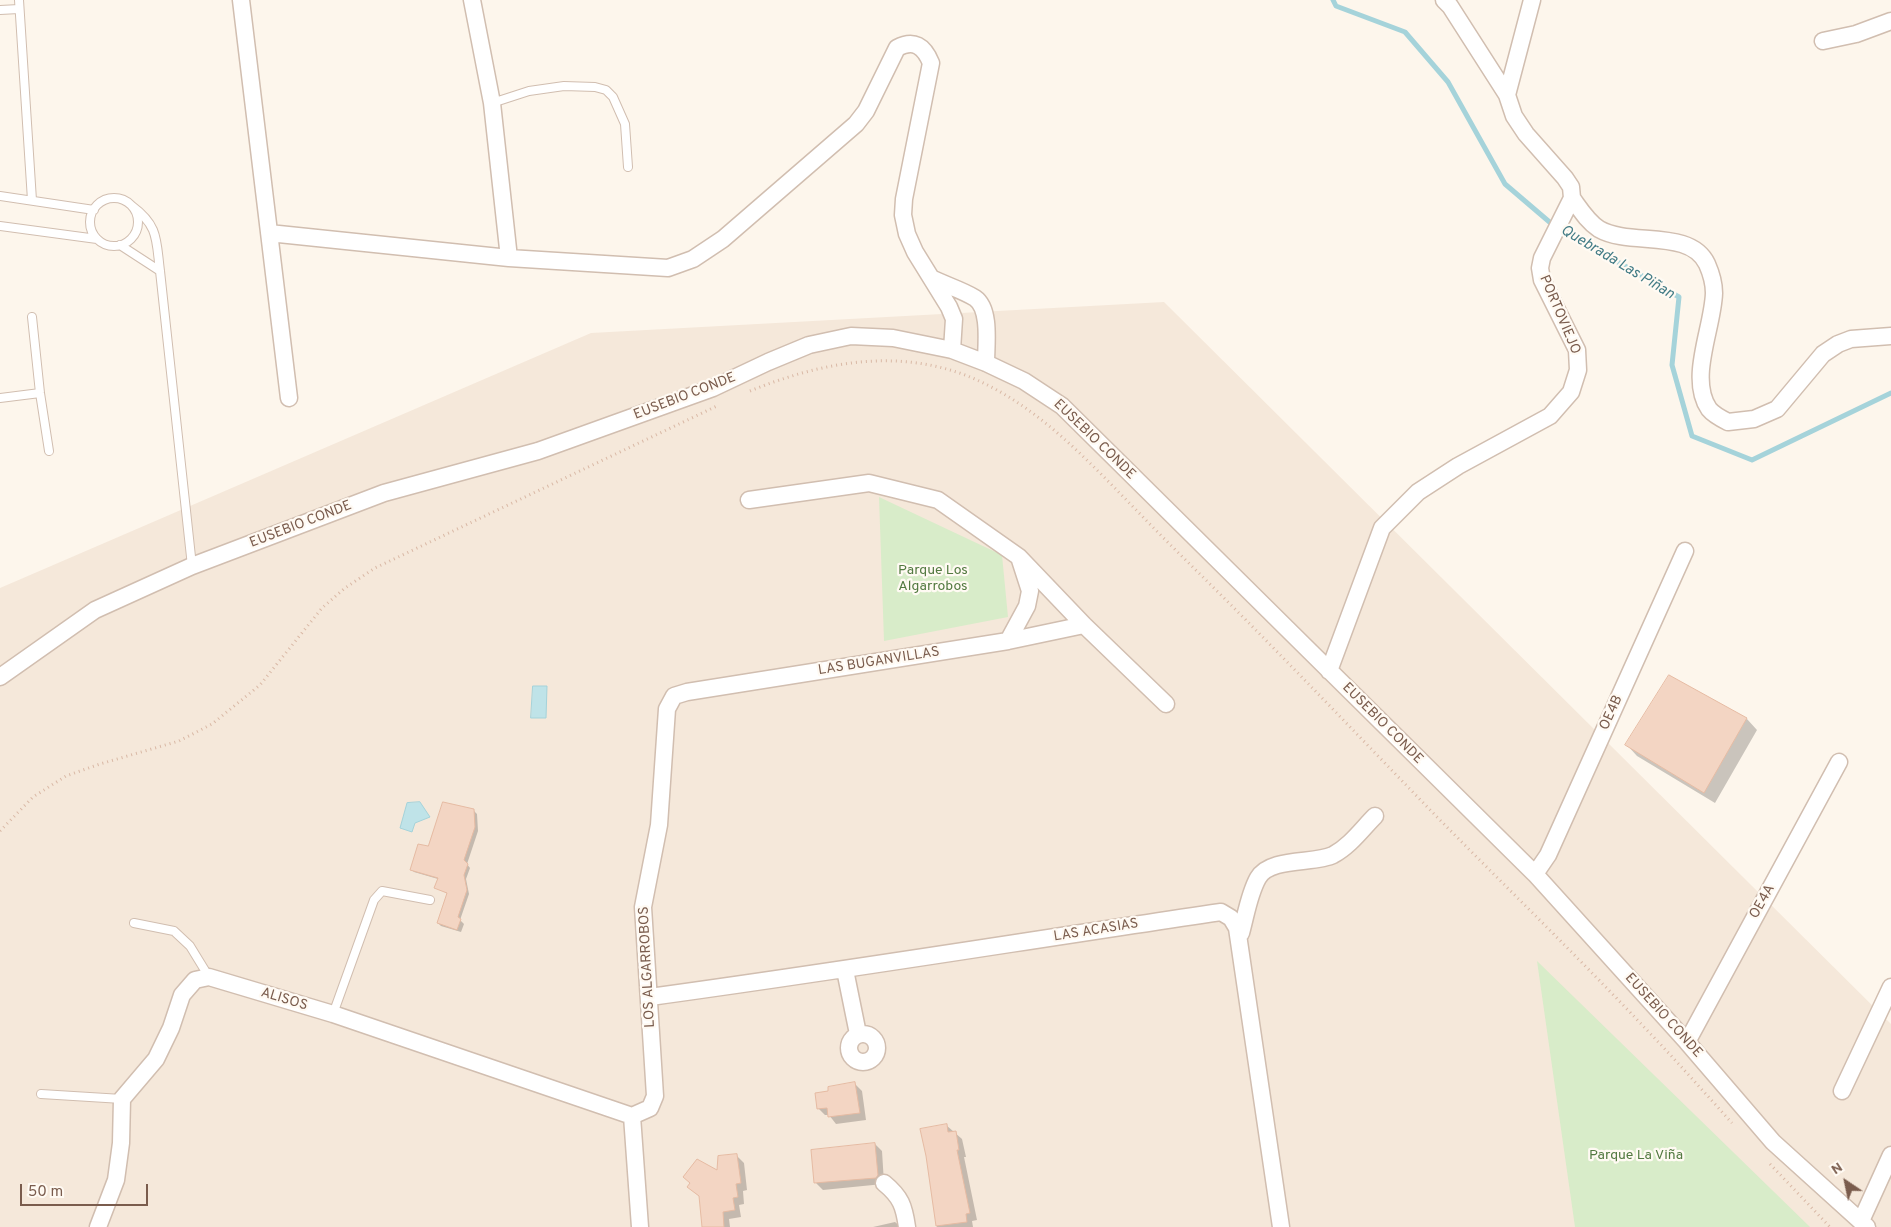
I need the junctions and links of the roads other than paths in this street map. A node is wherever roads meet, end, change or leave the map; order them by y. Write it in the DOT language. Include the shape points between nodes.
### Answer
graph roads {
  1 [pos="19,0"];
  2 [pos="241,0"];
  3 [pos="472,0"];
  4 [pos="1444,0"];
  5 [pos="1532,0"];
  6 [pos="20,9"];
  7 [pos="0,10"];
  8 [pos="1891,21"];
  9 [pos="1823,41"];
  10 [pos="1507,95"];
  11 [pos="492,103"];
  12 [pos="628,167"];
  13 [pos="0,196"];
  14 [pos="1572,198"];
  15 [pos="32,200"];
  16 [pos="132,206"];
  17 [pos="94,210"];
  18 [pos="0,226"];
  19 [pos="269,233"];
  20 [pos="97,239"];
  21 [pos="120,245"];
  22 [pos="509,258"];
  23 [pos="160,271"];
  24 [pos="931,278"];
  25 [pos="32,317"];
  26 [pos="1891,336"];
  27 [pos="952,350"];
  28 [pos="986,363"];
  29 [pos="40,393"];
  30 [pos="0,398"];
  31 [pos="290,398"];
  32 [pos="49,450"];
  33 [pos="748,500"];
  34 [pos="1685,551"];
  35 [pos="1019,557"];
  36 [pos="192,566"];
  37 [pos="1084,625"];
  38 [pos="1008,641"];
  39 [pos="1329,671"];
  40 [pos="0,677"];
  41 [pos="674,696"];
  42 [pos="1166,704"];
  43 [pos="1838,762"];
  44 [pos="1375,816"];
  45 [pos="1535,874"];
  46 [pos="430,900"];
  47 [pos="134,923"];
  48 [pos="1238,935"];
  49 [pos="845,970"];
  50 [pos="209,977"];
  51 [pos="1891,987"];
  52 [pos="650,997"];
  53 [pos="333,1014"];
  54 [pos="858,1034"];
  55 [pos="1686,1042"];
  56 [pos="1842,1091"];
  57 [pos="41,1094"];
  58 [pos="122,1099"];
  59 [pos="632,1116"];
  60 [pos="1891,1155"];
  61 [pos="884,1183"];
  62 [pos="1864,1224"];
  63 [pos="98,1227"];
  64 [pos="640,1227"];
  65 [pos="907,1227"];
  66 [pos="1281,1227"];
  1 -- 6 [label="lane"];
  2 -- 19 [label="street"];
  3 -- 11 [label="street"];
  4 -- 10 [label="street"];
  5 -- 10 [label="street"];
  6 -- 7 [label="lane"];
  6 -- 15 [label="lane"];
  8 -- 9 [label="street" via="1856,34"];
  10 -- 14 [label="street" via="1514,116 1565,178 1571,187"];
  11 -- 12 [label="lane" via="529,91 564,86 606,90 613,97 625,124"];
  11 -- 22 [label="street"];
  13 -- 15 [label="lane"];
  14 -- 26 [label="street" via="1587,220 1600,230 1622,237 1678,243 1694,249 1706,262 1714,294 1701,373 1702,394 1710,410 1728,422 1754,419 1776,409 1823,354 1838,344 1851,339"];
  14 -- 39 [label="street, PORTOVIEJO" via="1540,268 1542,280 1577,350 1578,370 1571,392 1550,416 1458,466 1418,492 1382,528"];
  15 -- 17 [label="lane"];
  16 -- 17 [label="lane" via="112,198"];
  16 -- 21 [label="lane" via="137,214 137,230 133,237"];
  16 -- 23 [label="lane" via="144,215 154,231"];
  17 -- 20 [label="lane" via="91,226"];
  18 -- 20 [label="lane"];
  19 -- 22 [label="street"];
  19 -- 31 [label="street"];
  20 -- 21 [label="lane" via="105,244"];
  21 -- 23 [label="lane"];
  22 -- 24 [label="street" via="668,268 693,259 723,239 856,124 866,111 896,48 906,44 920,46 931,63 903,215 915,252"];
  23 -- 36 [label="lane"];
  24 -- 27 [label="street" via="954,319"];
  24 -- 28 [label="street" via="976,299 983,308"];
  25 -- 29 [label="lane"];
  27 -- 28 [label="street, EUSEBIO CONDE"];
  27 -- 36 [label="street, EUSEBIO CONDE" via="894,338 851,336 810,345 712,388 547,448 384,494"];
  28 -- 39 [label="street, EUSEBIO CONDE" via="1024,380 1062,406"];
  29 -- 30 [label="lane"];
  29 -- 32 [label="lane"];
  33 -- 35 [label="street" via="869,483 938,500"];
  34 -- 45 [label="street, OE4B" via="1548,855"];
  35 -- 37 [label="street"];
  35 -- 38 [label="street" via="1030,591 1027,606"];
  36 -- 40 [label="street, EUSEBIO CONDE" via="95,610"];
  37 -- 38 [label="street, LAS BUGANVILLAS"];
  37 -- 42 [label="street"];
  38 -- 41 [label="street, LAS BUGANVILLAS"];
  39 -- 45 [label="street, EUSEBIO CONDE"];
  41 -- 52 [label="street, LOS ALGARROBOS" via="667,709 658,825 643,907"];
  43 -- 55 [label="street, OE4A"];
  44 -- 48 [label="street" via="1348,844 1332,855 1276,865 1259,876"];
  45 -- 55 [label="street, EUSEBIO CONDE"];
  46 -- 53 [label="lane" via="382,891 374,900"];
  47 -- 50 [label="lane" via="174,931 190,946"];
  48 -- 49 [label="street, LAS ACASIAS" via="1231,918 1221,912"];
  48 -- 66 [label="street, LAS ACASIAS"];
  49 -- 52 [label="street, LAS ACASIAS"];
  49 -- 54 [label="street"];
  50 -- 53 [label="street, ALISOS"];
  50 -- 58 [label="street" via="195,980 182,995 156,1059"];
  51 -- 56 [label="street"];
  52 -- 59 [label="street, LOS ALGARROBOS" via="655,1096 650,1108"];
  53 -- 59 [label="street, ALISOS"];
  55 -- 62 [label="street, EUSEBIO CONDE" via="1774,1142"];
  57 -- 58 [label="lane"];
  58 -- 63 [label="street" via="116,1180"];
  59 -- 64 [label="street"];
  60 -- 62 [label="street"];
  61 -- 65 [label="street" via="905,1207"];
}
